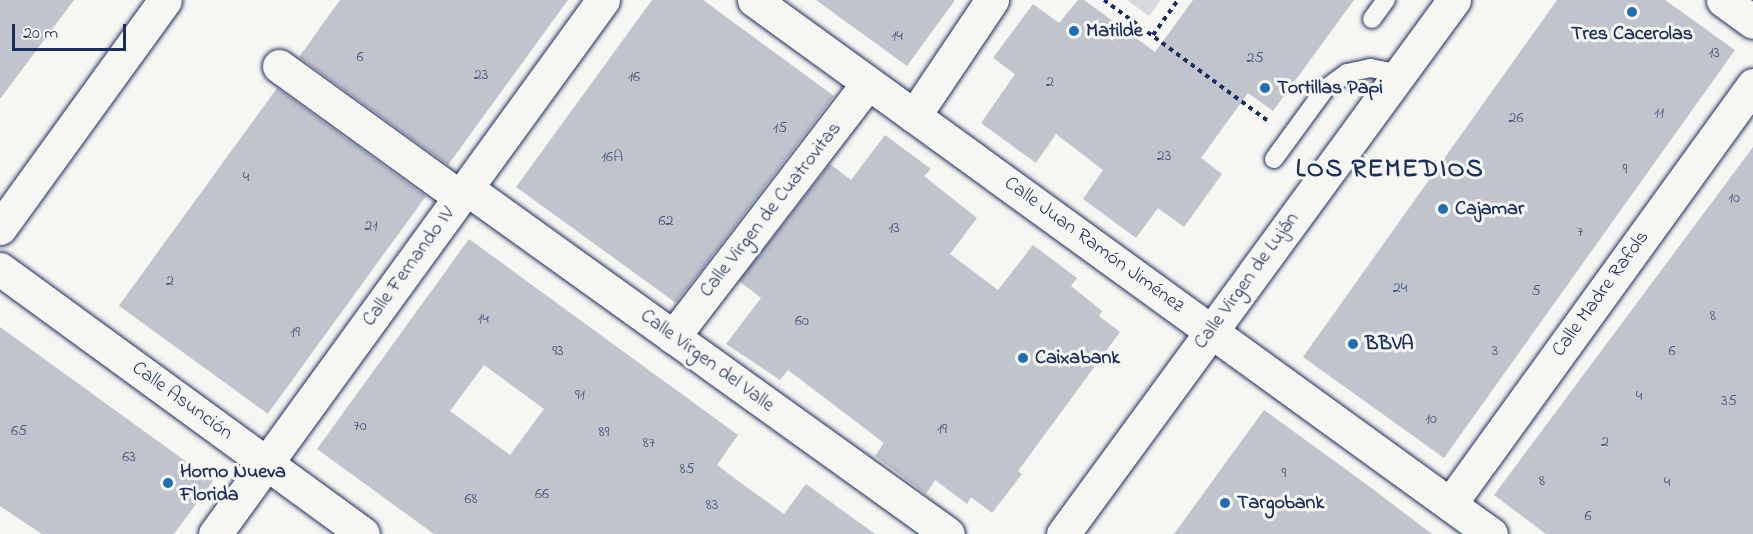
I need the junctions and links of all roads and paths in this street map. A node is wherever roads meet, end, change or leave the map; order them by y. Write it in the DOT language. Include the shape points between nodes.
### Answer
graph roads {
  1 [pos="165,0"];
  2 [pos="603,0"];
  3 [pos="754,0"];
  4 [pos="992,0"];
  5 [pos="1104,0"];
  6 [pos="1178,0"];
  7 [pos="1386,0"];
  8 [pos="1454,0"];
  9 [pos="1723,0"];
  10 [pos="1372,19"];
  11 [pos="1753,22"];
  12 [pos="1153,35"];
  13 [pos="279,66"];
  14 [pos="1400,74"];
  15 [pos="868,83"];
  16 [pos="1753,85"];
  17 [pos="915,116"];
  18 [pos="1272,123"];
  19 [pos="1274,159"];
  20 [pos="463,193"];
  21 [pos="0,228"];
  22 [pos="0,269"];
  23 [pos="1212,328"];
  24 [pos="673,337"];
  25 [pos="267,462"];
  26 [pos="1450,504"];
  27 [pos="215,534"];
  28 [pos="363,534"];
  29 [pos="948,534"];
  30 [pos="1063,534"];
  31 [pos="1491,534"];
  1 -- 21 [label="street"];
  2 -- 20 [label="street, Calle Fernando IV"];
  3 -- 15 [label="street, Calle Juan Ramón Jiménez"];
  4 -- 17 [label="street"];
  5 -- 12 [label="path"];
  6 -- 12 [label="path"];
  7 -- 10 [label="lane"];
  8 -- 14 [label="street, Calle Virgen de Luján"];
  9 -- 11 [label="street"];
  12 -- 18 [label="path"];
  13 -- 20 [label="street, Calle Virgen del Valle"];
  14 -- 19 [label="lane" via="1370,68 1347,73 1325,89"];
  14 -- 23 [label="street, Calle Virgen de Luján"];
  15 -- 17 [label="street, Calle Juan Ramón Jiménez"];
  15 -- 24 [label="street, Calle Virgen de Cuatrovitas"];
  16 -- 26 [label="street, Calle Madre Rafols"];
  17 -- 23 [label="street, Calle Juan Ramón Jiménez"];
  20 -- 24 [label="street, Calle Virgen del Valle"];
  20 -- 25 [label="street, Calle Fernando IV"];
  22 -- 25 [label="street, Calle Asunción"];
  23 -- 26 [label="street, Calle Juan Ramón Jiménez"];
  23 -- 30 [label="street, Calle Virgen de Luján"];
  24 -- 29 [label="street, Calle Virgen del Valle"];
  25 -- 27 [label="street, Calle Fernando IV"];
  25 -- 28 [label="street, Calle Asunción"];
  26 -- 31 [label="street, Calle Juan Ramón Jiménez"];
}
